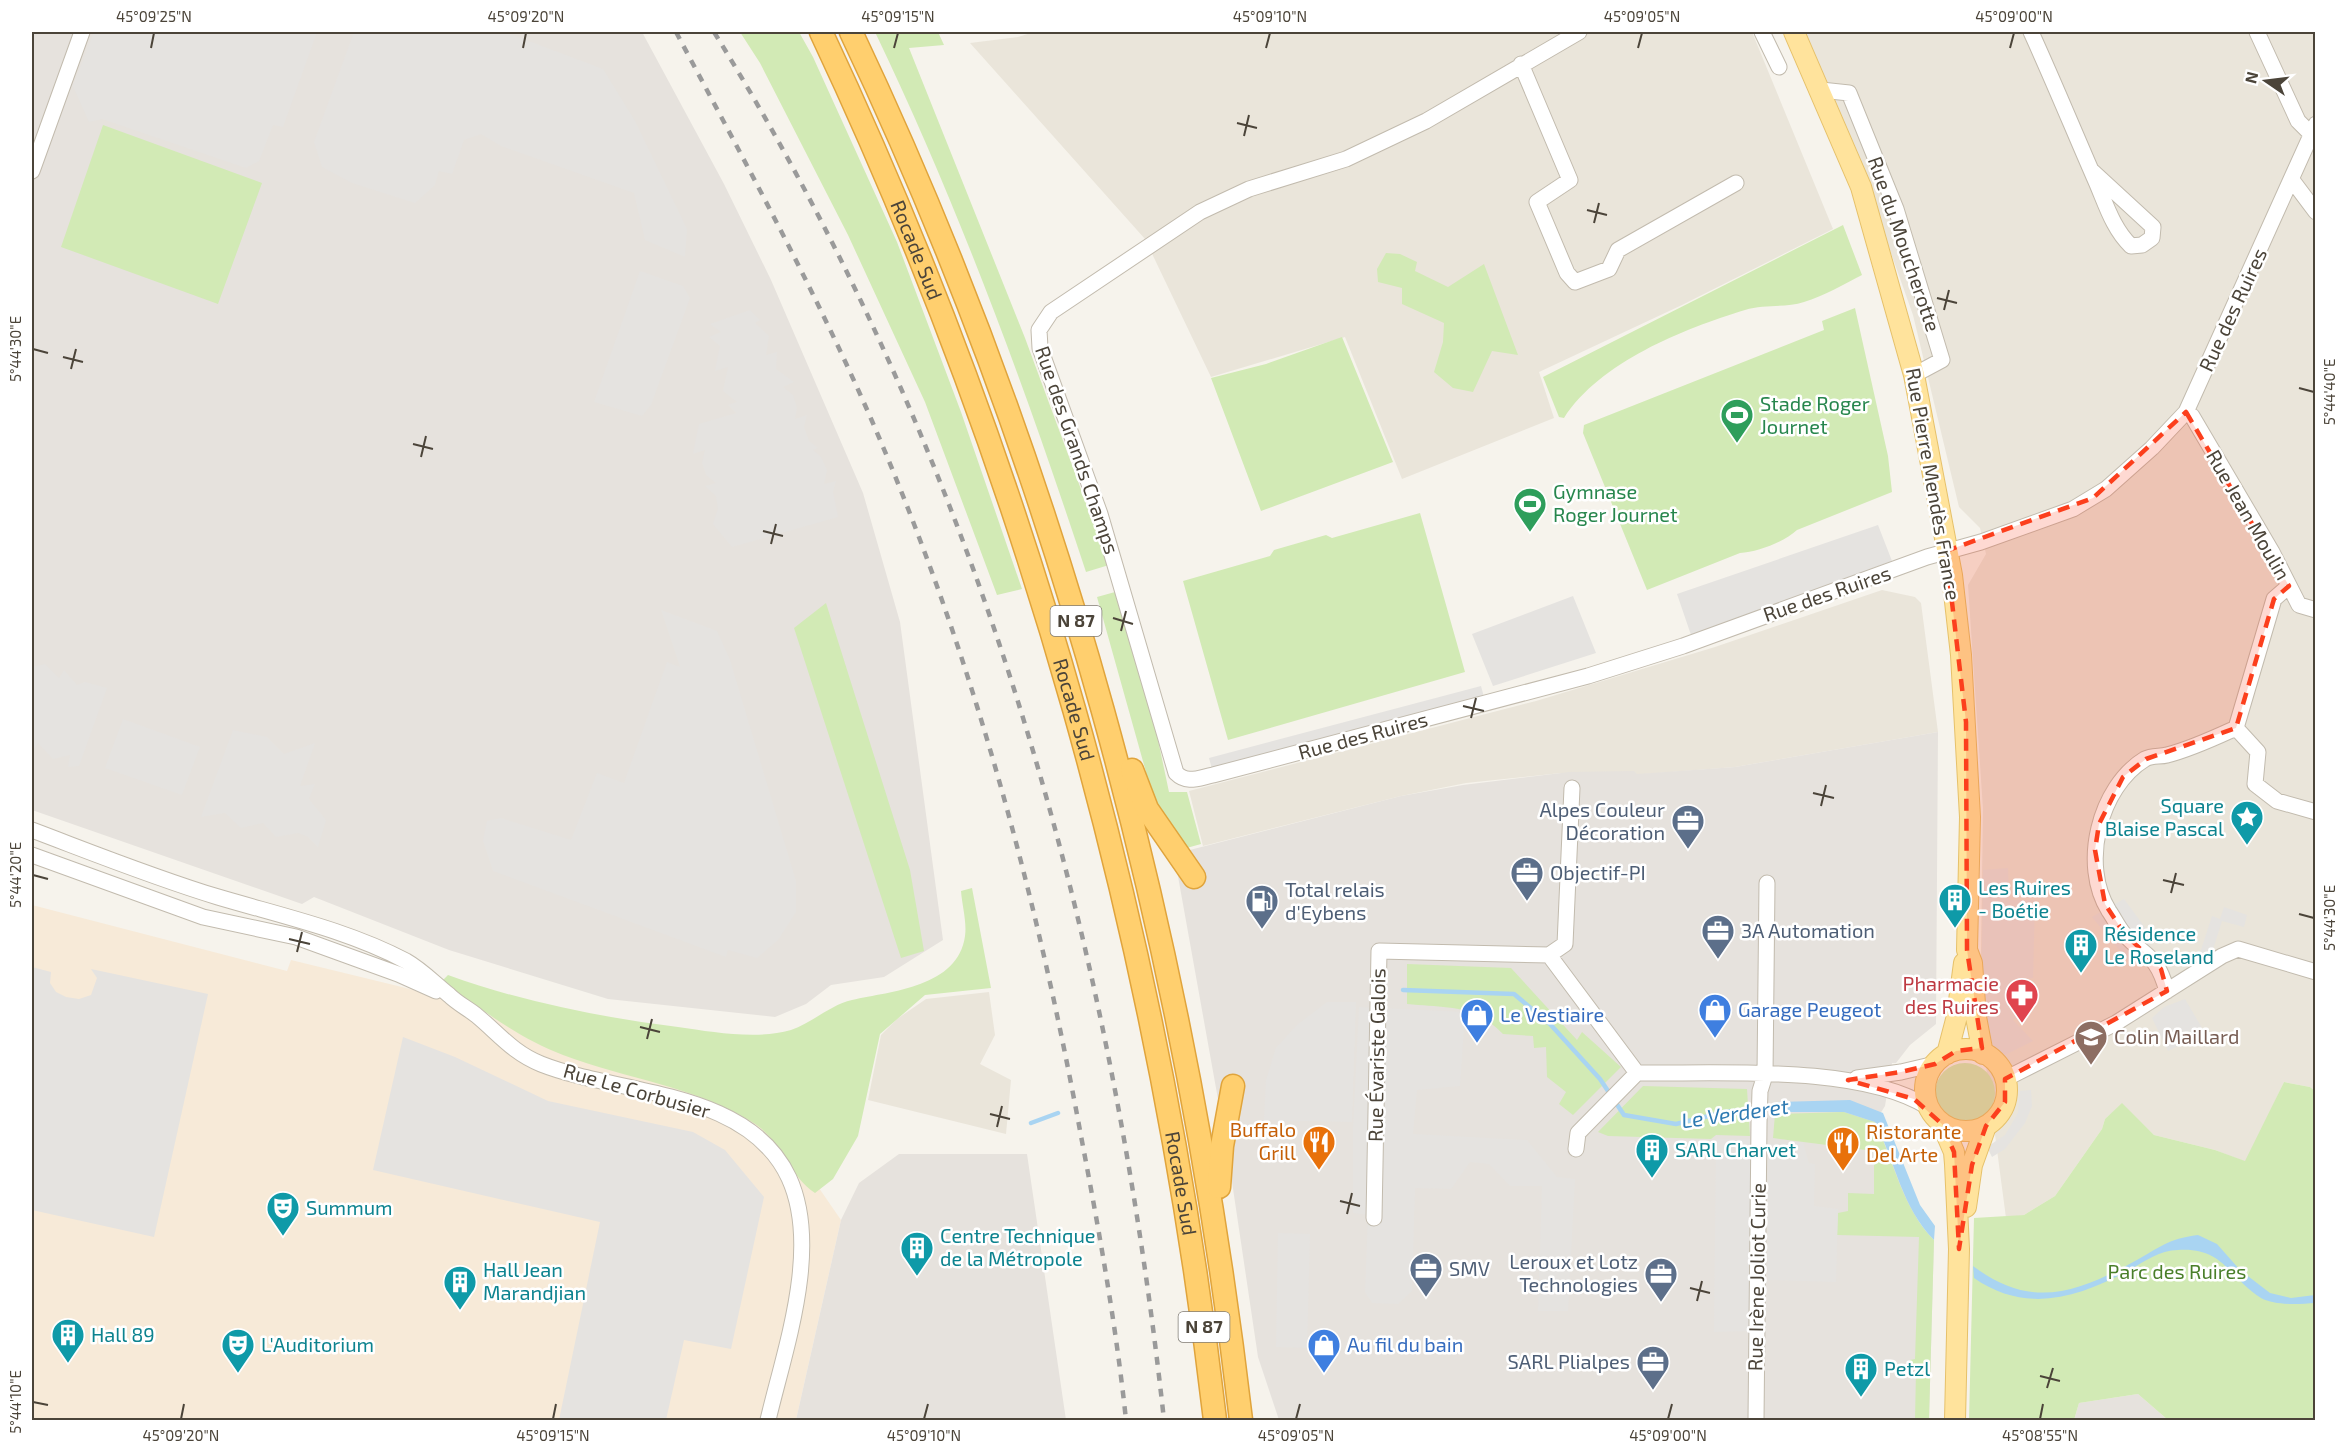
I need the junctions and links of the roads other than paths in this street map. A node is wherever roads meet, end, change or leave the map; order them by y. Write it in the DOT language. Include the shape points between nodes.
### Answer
graph roads {
  1 [pos="82,32"];
  2 [pos="809,32"];
  3 [pos="821,32"];
  4 [pos="851,32"];
  5 [pos="1579,32"];
  6 [pos="1762,32"];
  7 [pos="1794,32"];
  8 [pos="2031,32"];
  9 [pos="2257,32"];
  10 [pos="1521,64"];
  11 [pos="1779,67"];
  12 [pos="1821,90"];
  13 [pos="2313,129"];
  14 [pos="2091,170"];
  15 [pos="32,171"];
  16 [pos="887,178"];
  17 [pos="2292,180"];
  18 [pos="1736,183"];
  19 [pos="2316,212"];
  20 [pos="1914,375"];
  21 [pos="2186,412"];
  22 [pos="1946,551"];
  23 [pos="1059,564"];
  24 [pos="2289,586"];
  25 [pos="2316,610"];
  26 [pos="2236,728"];
  27 [pos="1189,780"];
  28 [pos="1572,788"];
  29 [pos="2316,812"];
  30 [pos="32,830"];
  31 [pos="32,855"];
  32 [pos="1194,877"];
  33 [pos="1767,883"];
  34 [pos="1549,955"];
  35 [pos="1968,956"];
  36 [pos="2316,972"];
  37 [pos="2167,990"];
  38 [pos="450,997"];
  39 [pos="1983,1054"];
  40 [pos="1941,1059"];
  41 [pos="1637,1072"];
  42 [pos="1765,1075"];
  43 [pos="2005,1079"];
  44 [pos="1848,1080"];
  45 [pos="1233,1086"];
  46 [pos="1928,1107"];
  47 [pos="1942,1124"];
  48 [pos="1986,1126"];
  49 [pos="1576,1149"];
  50 [pos="1374,1218"];
  51 [pos="1190,1234"];
  52 [pos="1218,1236"];
  53 [pos="1959,1249"];
  54 [pos="768,1420"];
  55 [pos="1200,1420"];
  56 [pos="1215,1420"];
  57 [pos="1241,1420"];
  58 [pos="1756,1420"];
  59 [pos="1955,1420"];
  1 -- 15 [label="street"];
  2 -- 16 [label="highway"];
  3 -- 16 [label="highway, Rocade Sud / N 87"];
  4 -- 23 [label="highway, Rocade Sud / N 87" via="973,319"];
  5 -- 10 [label="street, Rue des Grands Champs"];
  6 -- 11 [label="street"];
  7 -- 12 [label="main road, Rue Pierre Mendès France"];
  8 -- 14 [label="street"];
  9 -- 13 [label="street" via="2298,122"];
  10 -- 18 [label="street" via="1570,180 1537,202 1567,273 1575,282 1609,269 1618,250"];
  10 -- 27 [label="street, Rue des Grands Champs" via="1426,121 1346,159 1249,189 1200,212 1051,312 1039,330 1040,348 1123,588 1176,773"];
  12 -- 20 [label="main road, Rue Pierre Mendès France" via="1861,188"];
  12 -- 20 [label="street, Rue du Moucherotte" via="1849,93 1899,220 1942,360"];
  13 -- 17 [label="street, Rue des Ruires"];
  14 -- 14 [label="street" via="2120,235 2132,246 2152,238 2153,227"];
  16 -- 51 [label="highway, Rocade Sud / N 87" via="992,448 1058,650 1138,964"];
  17 -- 19 [label="street"];
  17 -- 21 [label="street, Rue des Ruires"];
  20 -- 22 [label="main road, Rue Pierre Mendès France"];
  21 -- 22 [label="street, Rue des Ruires" via="2092,498 2073,509"];
  21 -- 24 [label="street, Rue Jean Moulin" via="2192,416"];
  22 -- 27 [label="street, Rue des Ruires" via="1577,680"];
  22 -- 35 [label="main road, Rue Pierre Mendès France" via="1966,722 1970,817"];
  23 -- 32 [label="highway, N 87" via="1147,809"];
  23 -- 52 [label="highway, Rocade Sud / N 87" via="1116,758 1159,936"];
  24 -- 25 [label="street, Rue Jean Moulin" via="2299,605"];
  24 -- 26 [label="street" via="2274,599"];
  26 -- 29 [label="street" via="2258,752 2255,784 2277,801"];
  26 -- 37 [label="street" via="2146,759 2123,777 2099,824 2095,850 2105,904 2124,933 2161,969"];
  28 -- 34 [label="street" via="1565,944"];
  30 -- 38 [label="street" via="165,879 369,944 409,963"];
  31 -- 38 [label="street" via="202,917 296,937"];
  33 -- 42 [label="street, Rue Irène Joliot Curie"];
  34 -- 41 [label="street"];
  34 -- 50 [label="street, Rue Évariste Galois" via="1379,951"];
  35 -- 39 [label="main road, Rue Pierre Mendès France"];
  35 -- 40 [label="main road, Rue Pierre Mendès France" via="1962,967 1957,1016"];
  36 -- 37 [label="street" via="2238,949"];
  37 -- 43 [label="street" via="2116,1023"];
  38 -- 54 [label="street, Rue Le Corbusier" via="476,1015 506,1045 541,1064 688,1102 725,1116 755,1136 774,1155 788,1177 800,1210 803,1244 801,1275"];
  39 -- 40 [label="main road" via="1968,1050"];
  39 -- 43 [label="main road" via="1997,1064"];
  40 -- 44 [label="street" via="1901,1072"];
  40 -- 46 [label="main road" via="1925,1086"];
  41 -- 42 [label="street"];
  41 -- 49 [label="street" via="1578,1133"];
  42 -- 44 [label="street"];
  42 -- 58 [label="street, Rue Irène Joliot Curie" via="1759,1123"];
  43 -- 48 [label="main road" via="2005,1102"];
  44 -- 46 [label="street" via="1898,1092"];
  45 -- 52 [label="highway" via="1222,1146"];
  46 -- 47 [label="main road"];
  47 -- 48 [label="main road" via="1959,1131"];
  47 -- 53 [label="main road" via="1954,1152"];
  48 -- 53 [label="main road" via="1972,1165"];
  51 -- 55 [label="highway"];
  51 -- 56 [label="highway, Rocade Sud / N 87"];
  52 -- 57 [label="highway, Rocade Sud / N 87"];
  53 -- 59 [label="main road"];
}
